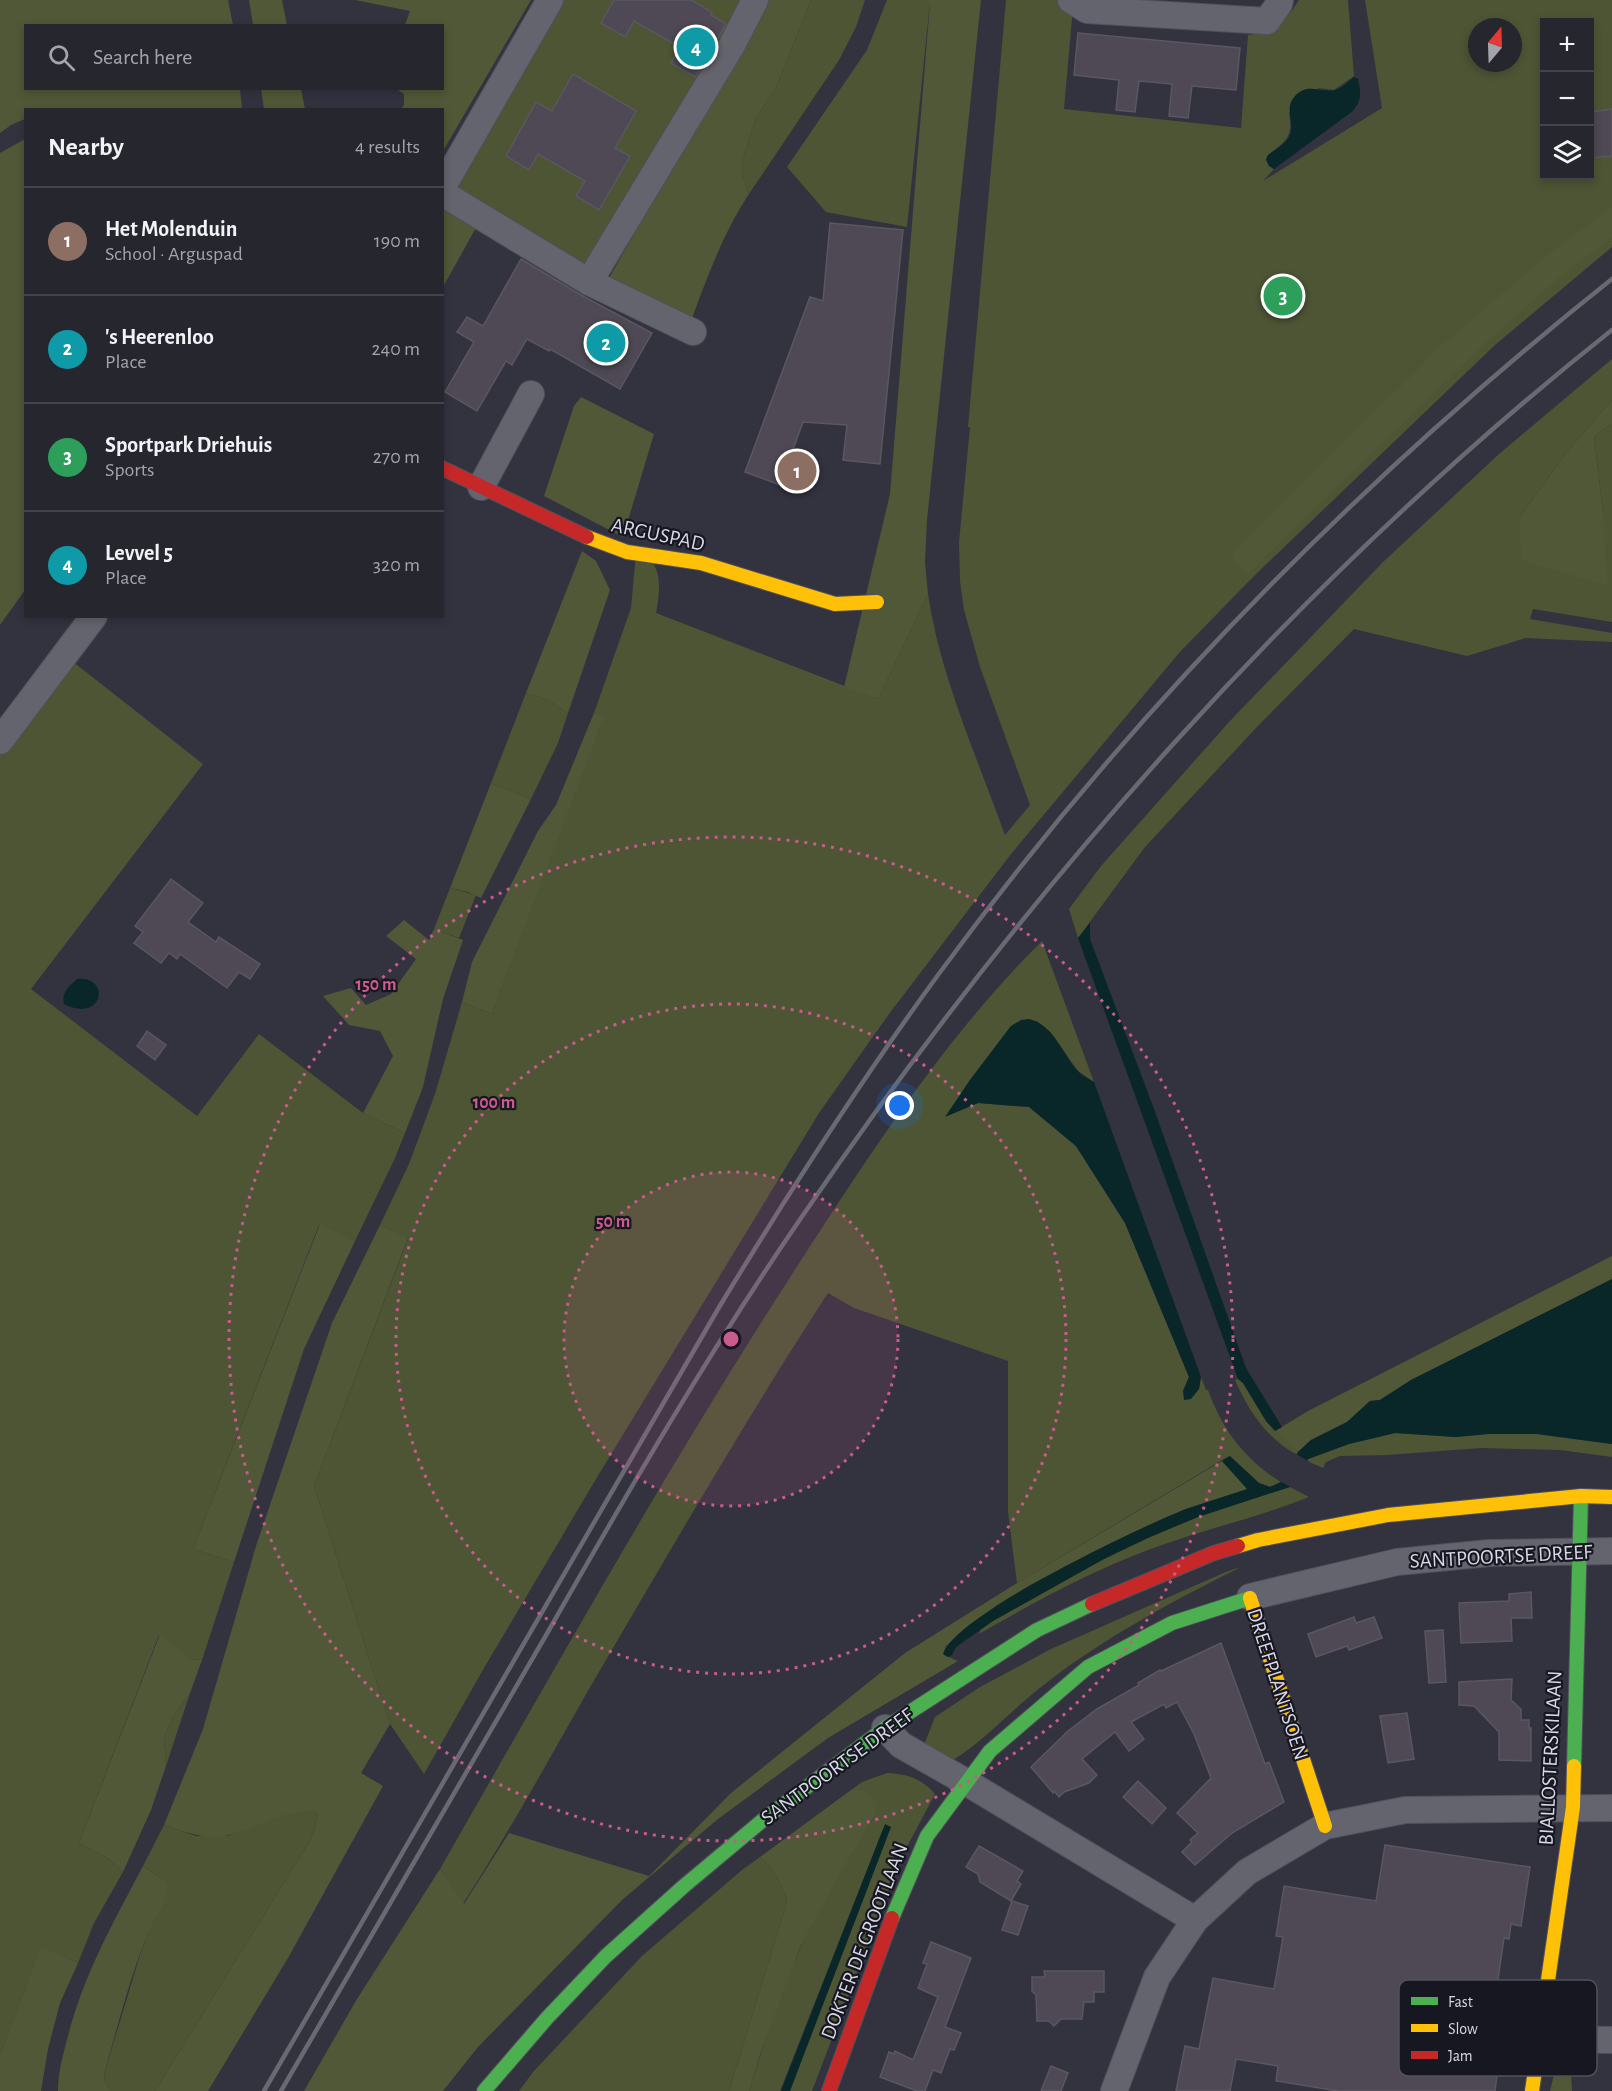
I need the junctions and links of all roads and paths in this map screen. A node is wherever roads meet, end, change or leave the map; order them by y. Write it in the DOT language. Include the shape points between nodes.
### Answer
graph roads {
  1 [pos="550,0"];
  2 [pos="755,0"];
  3 [pos="1071,0"];
  4 [pos="1280,0"];
  5 [pos="444,186"];
  6 [pos="444,191"];
  7 [pos="589,282"];
  8 [pos="693,332"];
  9 [pos="531,394"];
  10 [pos="444,469"];
  11 [pos="481,488"];
  12 [pos="877,602"];
  13 [pos="92,618"];
  14 [pos="0,741"];
  15 [pos="1521,1488"];
  16 [pos="1581,1496"];
  17 [pos="1612,1497"];
  18 [pos="1321,1514"];
  19 [pos="1258,1540"];
  20 [pos="1578,1551"];
  21 [pos="1612,1551"];
  22 [pos="1250,1597"];
  23 [pos="885,1728"];
  24 [pos="966,1782"];
  25 [pos="1573,1808"];
  26 [pos="1612,1808"];
  27 [pos="1325,1826"];
  28 [pos="1195,1920"];
  29 [pos="1549,1980"];
  30 [pos="1597,2040"];
  31 [pos="1612,2040"];
  32 [pos="1535,2076"];
  33 [pos="484,2091"];
  34 [pos="830,2091"];
  35 [pos="1114,2091"];
  36 [pos="1532,2091"];
  1 -- 5 [label="street"];
  2 -- 7 [label="street" via="732,45"];
  3 -- 4 [label="street" via="1087,10 1267,21"];
  6 -- 7 [label="street"];
  7 -- 8 [label="street"];
  9 -- 11 [label="street"];
  10 -- 11 [label="street, ARGUSPAD"];
  11 -- 12 [label="street, ARGUSPAD" via="627,552 701,563 835,604"];
  13 -- 14 [label="street"];
  15 -- 16 [label="street, SANTPOORTSE DREEF"];
  16 -- 17 [label="street, SANTPOORTSE DREEF"];
  16 -- 19 [label="street, SANTPOORTSE DREEF" via="1388,1515"];
  16 -- 20 [label="street, BIALLOSTERSKILAAN"];
  18 -- 19 [label="street, SANTPOORTSE DREEF"];
  19 -- 23 [label="street, SANTPOORTSE DREEF" via="1129,1587 1037,1630"];
  20 -- 21 [label="street, SANTPOORTSE DREEF"];
  20 -- 22 [label="street, SANTPOORTSE DREEF" via="1489,1553 1397,1562"];
  20 -- 25 [label="street, BIALLOSTERSKILAAN"];
  22 -- 24 [label="street, DREEFPLANTSOEN" via="1172,1623 1088,1668 990,1751"];
  22 -- 27 [label="street, DREEFPLANTSOEN"];
  23 -- 24 [label="street" via="901,1745"];
  23 -- 33 [label="street, SANTPOORTSE DREEF" via="762,1820 606,1956"];
  24 -- 28 [label="street"];
  24 -- 34 [label="street, DOKTER DE GROOTLAAN" via="927,1836 898,1900"];
  25 -- 26 [label="street"];
  25 -- 27 [label="street" via="1406,1810"];
  25 -- 29 [label="street, BIALLOSTERSKILAAN"];
  27 -- 28 [label="street" via="1248,1872"];
  28 -- 35 [label="street" via="1157,1977"];
  30 -- 31 [label="street"];
  32 -- 36 [label="street, BIALLOSTERSKILAAN"];
}
